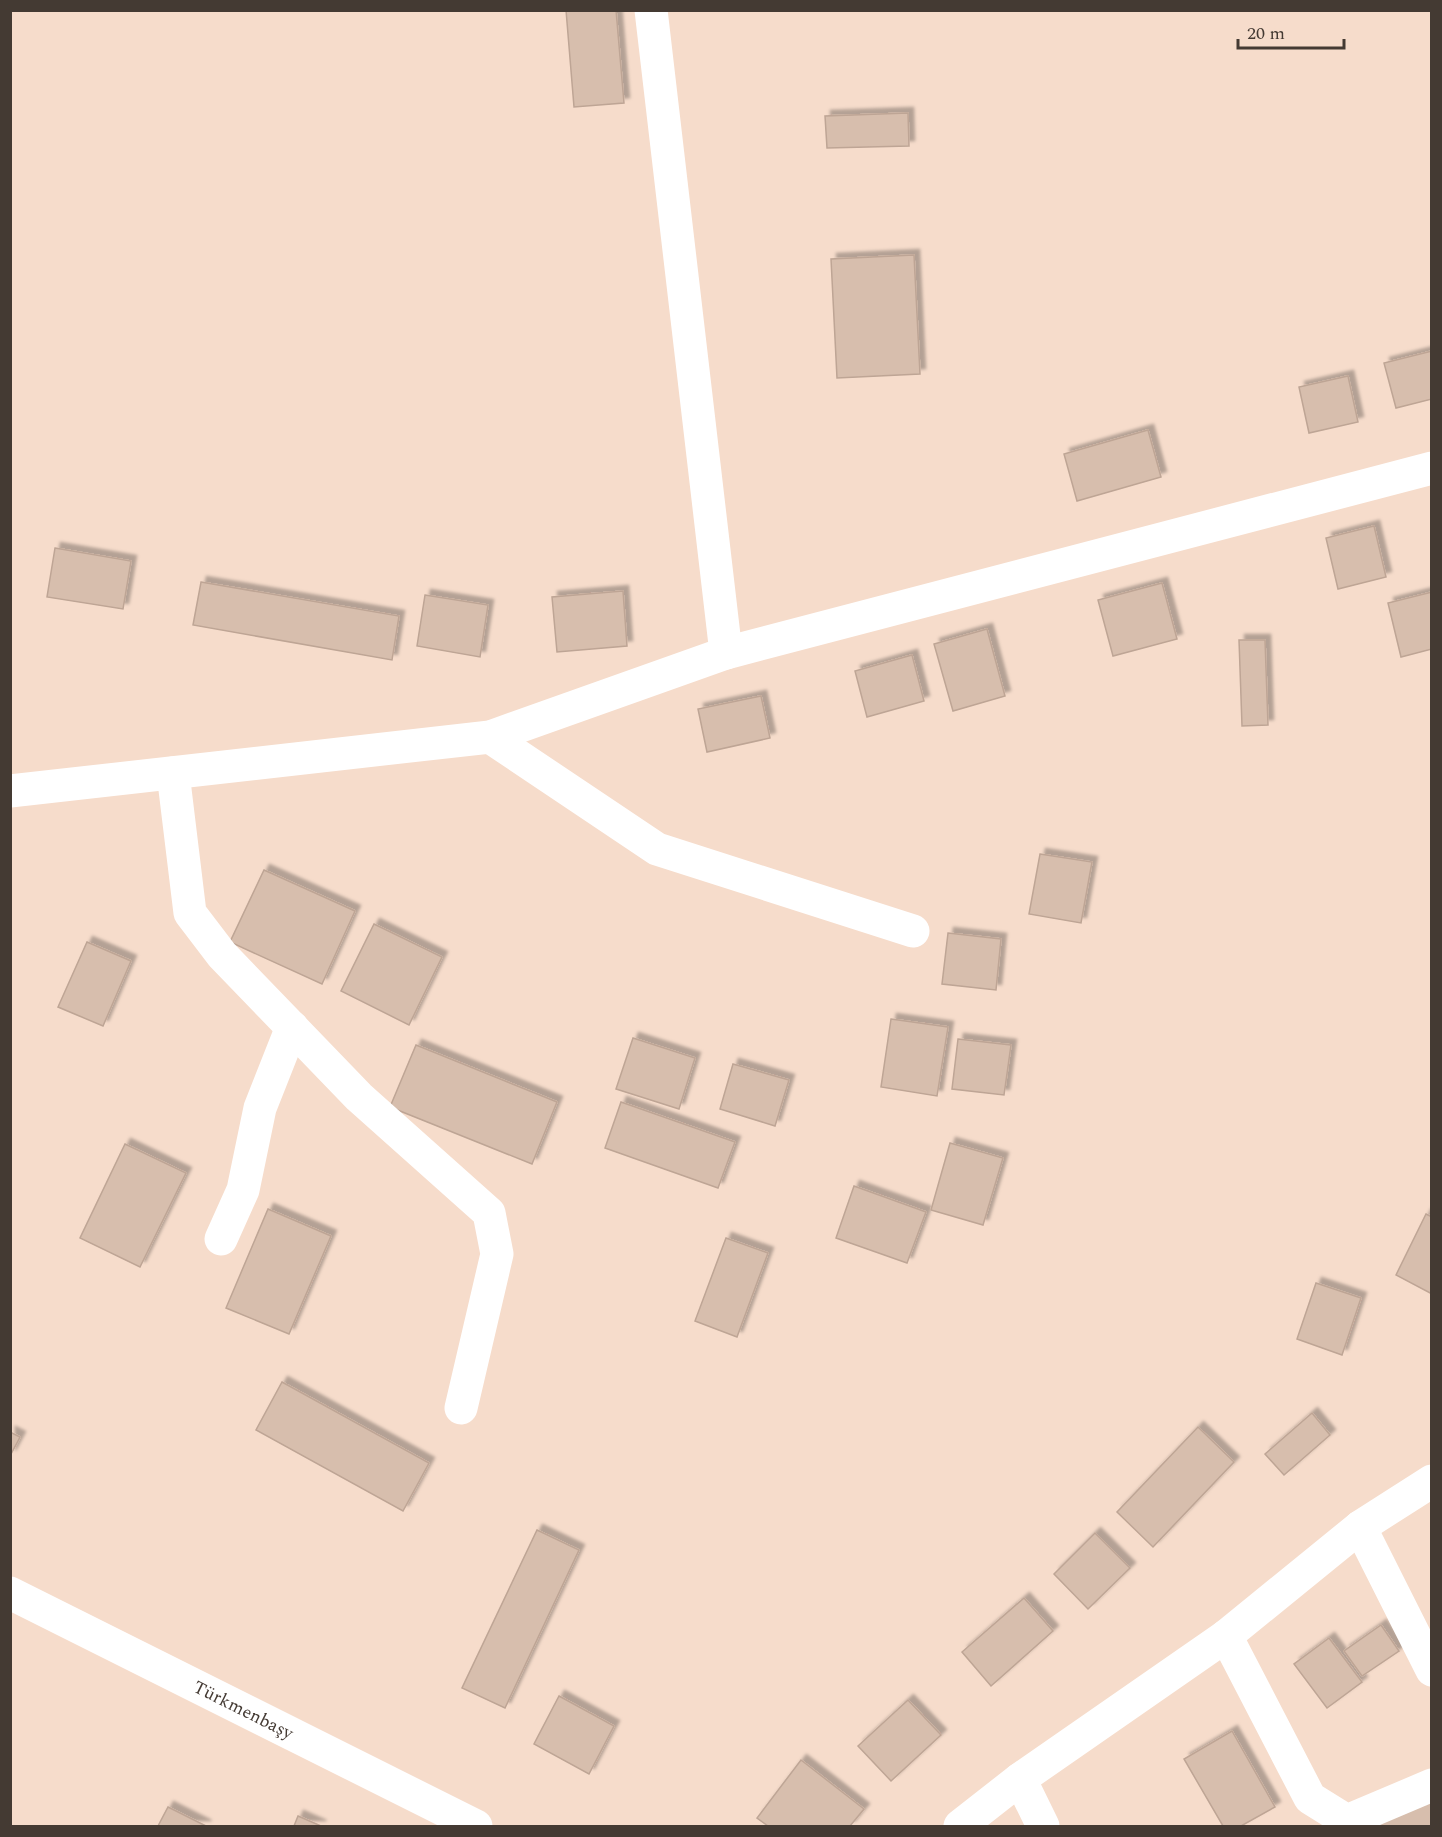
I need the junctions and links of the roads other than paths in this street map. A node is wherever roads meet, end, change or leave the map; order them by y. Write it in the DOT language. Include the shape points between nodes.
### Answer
graph roads {
  1 [pos="651,10"];
  2 [pos="1431,468"];
  3 [pos="726,653"];
  4 [pos="490,737"];
  5 [pos="172,773"];
  6 [pos="10,791"];
  7 [pos="913,931"];
  8 [pos="292,1027"];
  9 [pos="221,1239"];
  10 [pos="461,1408"];
  11 [pos="1425,1493"];
  12 [pos="1360,1527"];
  13 [pos="10,1593"];
  14 [pos="1226,1636"];
  15 [pos="1431,1670"];
  16 [pos="1020,1779"];
  17 [pos="1431,1785"];
  18 [pos="476,1827"];
  19 [pos="960,1827"];
  20 [pos="1043,1827"];
  1 -- 3 [label="street"];
  2 -- 3 [label="street"];
  3 -- 4 [label="street"];
  4 -- 5 [label="street"];
  4 -- 7 [label="street" via="657,849"];
  5 -- 6 [label="street"];
  5 -- 8 [label="street" via="190,913 222,954"];
  8 -- 9 [label="street" via="260,1108 243,1190"];
  8 -- 10 [label="street" via="359,1097 489,1213 497,1254"];
  11 -- 12 [label="street"];
  12 -- 14 [label="street"];
  12 -- 15 [label="street"];
  13 -- 18 [label="street, Türkmenbaşy"];
  14 -- 16 [label="street"];
  14 -- 17 [label="street" via="1310,1798 1347,1821"];
  16 -- 19 [label="street"];
  16 -- 20 [label="street"];
}
